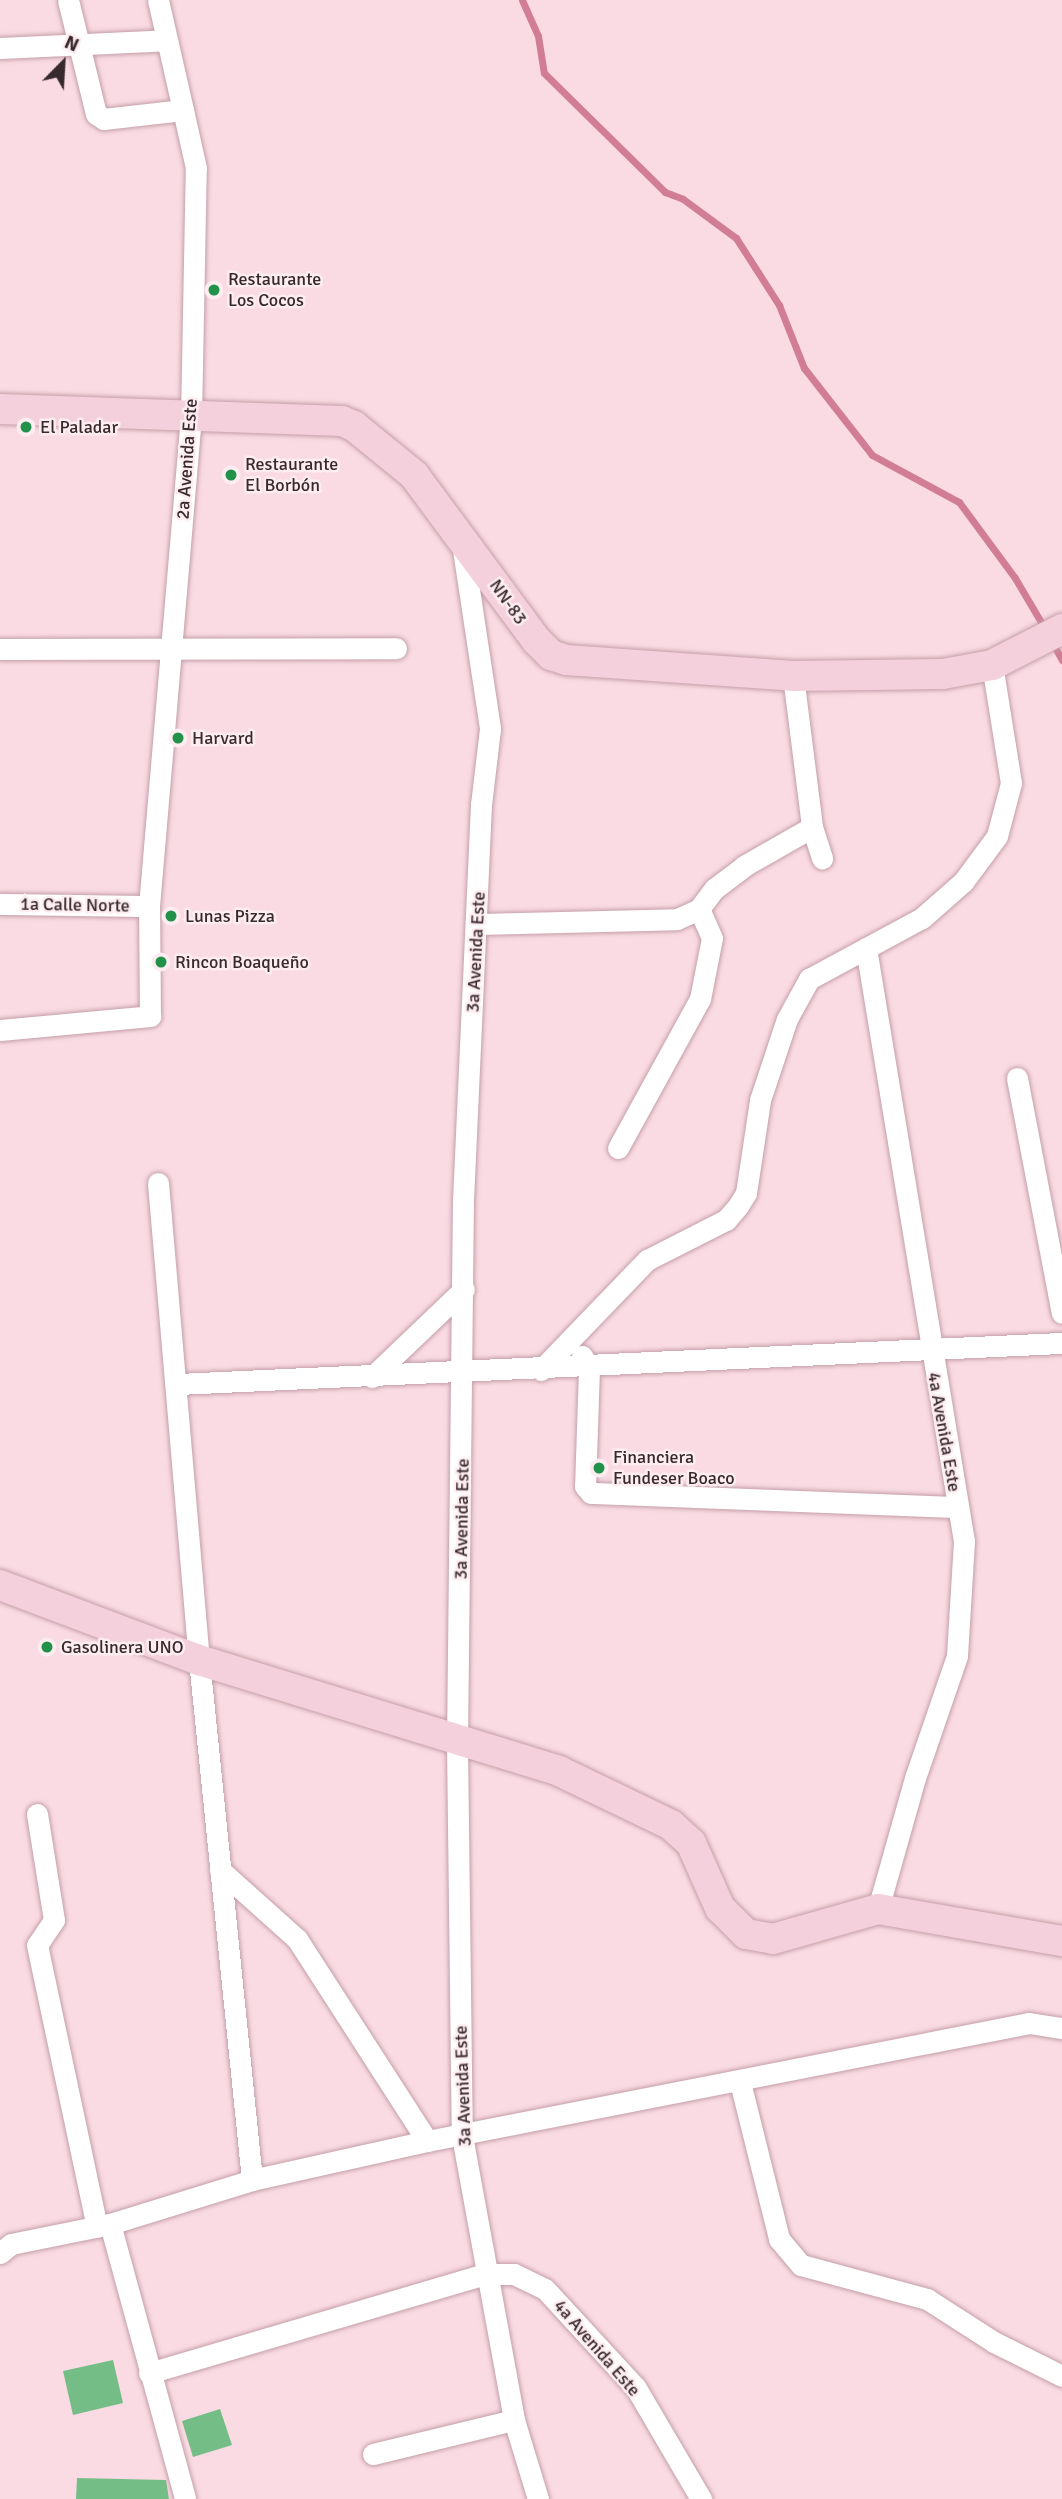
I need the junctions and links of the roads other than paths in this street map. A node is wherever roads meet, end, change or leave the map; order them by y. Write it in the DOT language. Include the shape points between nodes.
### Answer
graph roads {
  1 [pos="68,0"];
  2 [pos="159,0"];
  3 [pos="167,40"];
  4 [pos="78,45"];
  5 [pos="0,48"];
  6 [pos="183,110"];
  7 [pos="0,408"];
  8 [pos="191,418"];
  9 [pos="460,534"];
  10 [pos="1050,636"];
  11 [pos="396,648"];
  12 [pos="0,649"];
  13 [pos="173,649"];
  14 [pos="992,665"];
  15 [pos="793,676"];
  16 [pos="812,827"];
  17 [pos="822,858"];
  18 [pos="0,904"];
  19 [pos="149,906"];
  20 [pos="699,909"];
  21 [pos="478,924"];
  22 [pos="866,948"];
  23 [pos="0,1030"];
  24 [pos="1017,1078"];
  25 [pos="618,1148"];
  26 [pos="158,1183"];
  27 [pos="464,1289"];
  28 [pos="1062,1313"];
  29 [pos="572,1338"];
  30 [pos="1062,1343"];
  31 [pos="929,1346"];
  32 [pos="589,1368"];
  33 [pos="541,1370"];
  34 [pos="464,1374"];
  35 [pos="372,1377"];
  36 [pos="178,1384"];
  37 [pos="957,1507"];
  38 [pos="0,1585"];
  39 [pos="199,1660"];
  40 [pos="457,1743"];
  41 [pos="37,1814"];
  42 [pos="220,1870"];
  43 [pos="878,1909"];
  44 [pos="1062,1941"];
  45 [pos="1062,2028"];
  46 [pos="740,2082"];
  47 [pos="462,2136"];
  48 [pos="427,2141"];
  49 [pos="252,2180"];
  50 [pos="104,2225"];
  51 [pos="0,2253"];
  52 [pos="485,2274"];
  53 [pos="149,2373"];
  54 [pos="1062,2376"];
  55 [pos="514,2420"];
  56 [pos="373,2454"];
  57 [pos="185,2499"];
  58 [pos="538,2499"];
  59 [pos="701,2499"];
  1 -- 4 [label="street"];
  2 -- 3 [label="street, 2a Avenida Este"];
  3 -- 4 [label="street"];
  3 -- 6 [label="street, 2a Avenida Este"];
  4 -- 5 [label="street"];
  4 -- 6 [label="street" via="96,114 104,119"];
  6 -- 8 [label="street, 2a Avenida Este" via="197,168"];
  7 -- 8 [label="main road, NN-83 / NN-83"];
  8 -- 9 [label="main road, NN-83 / NN-83" via="342,421 354,426 414,475"];
  8 -- 13 [label="street, 2a Avenida Este"];
  9 -- 15 [label="main road, NN-83 / NN-83" via="551,655"];
  9 -- 21 [label="street, 3a Avenida Este" via="490,729 481,804"];
  10 -- 14 [label="main road, NN-83 / NN-83"];
  11 -- 13 [label="street"];
  12 -- 13 [label="street"];
  13 -- 19 [label="street, 2a Avenida Este"];
  14 -- 15 [label="main road, NN-83 / NN-83" via="943,674"];
  14 -- 22 [label="street" via="1012,783 997,836 963,882 922,918"];
  15 -- 16 [label="street"];
  16 -- 17 [label="street"];
  16 -- 20 [label="street" via="744,866 714,889"];
  18 -- 19 [label="street, 1a Calle Norte"];
  19 -- 23 [label="street, 2a Avenida Este" via="150,1016"];
  20 -- 21 [label="street" via="677,919"];
  20 -- 25 [label="street" via="712,938 700,999"];
  21 -- 27 [label="street, 3a Avenida Este" via="463,1198"];
  22 -- 29 [label="street" via="809,979 787,1019 760,1100 746,1193 738,1206 726,1220 647,1260"];
  22 -- 31 [label="street, 4a Avenida Este"];
  24 -- 28 [label="street"];
  26 -- 36 [label="street"];
  27 -- 34 [label="street, 3a Avenida Este"];
  27 -- 35 [label="street"];
  29 -- 32 [label="street"];
  29 -- 33 [label="street"];
  30 -- 31 [label="street"];
  31 -- 32 [label="street"];
  31 -- 37 [label="street, 4a Avenida Este"];
  32 -- 33 [label="street"];
  32 -- 37 [label="street" via="584,1486 591,1493"];
  33 -- 34 [label="street"];
  34 -- 35 [label="street"];
  34 -- 40 [label="street, 3a Avenida Este"];
  35 -- 36 [label="street"];
  36 -- 39 [label="street"];
  37 -- 43 [label="street, 4a Avenida Este" via="964,1541 957,1656 915,1778"];
  38 -- 39 [label="main road"];
  39 -- 40 [label="main road"];
  39 -- 42 [label="street"];
  40 -- 43 [label="main road" via="559,1771 671,1825 691,1843 720,1908 746,1934 773,1939"];
  40 -- 47 [label="street, 3a Avenida Este"];
  41 -- 50 [label="street" via="54,1920 37,1945"];
  42 -- 48 [label="street" via="297,1939"];
  42 -- 49 [label="street"];
  43 -- 44 [label="main road"];
  45 -- 46 [label="street" via="1029,2023"];
  46 -- 47 [label="street"];
  46 -- 54 [label="street" via="779,2239 801,2265 927,2299 994,2342"];
  47 -- 48 [label="street"];
  47 -- 52 [label="street, 3a Avenida Este"];
  48 -- 49 [label="street"];
  49 -- 50 [label="street"];
  50 -- 51 [label="street" via="11,2244"];
  50 -- 53 [label="street"];
  52 -- 53 [label="street"];
  52 -- 55 [label="street, 3a Avenida Este"];
  52 -- 59 [label="street, 4a Avenida Este" via="514,2274 545,2289 636,2388"];
  53 -- 57 [label="street"];
  55 -- 56 [label="street"];
  55 -- 58 [label="street, 3a Avenida Este"];
}
